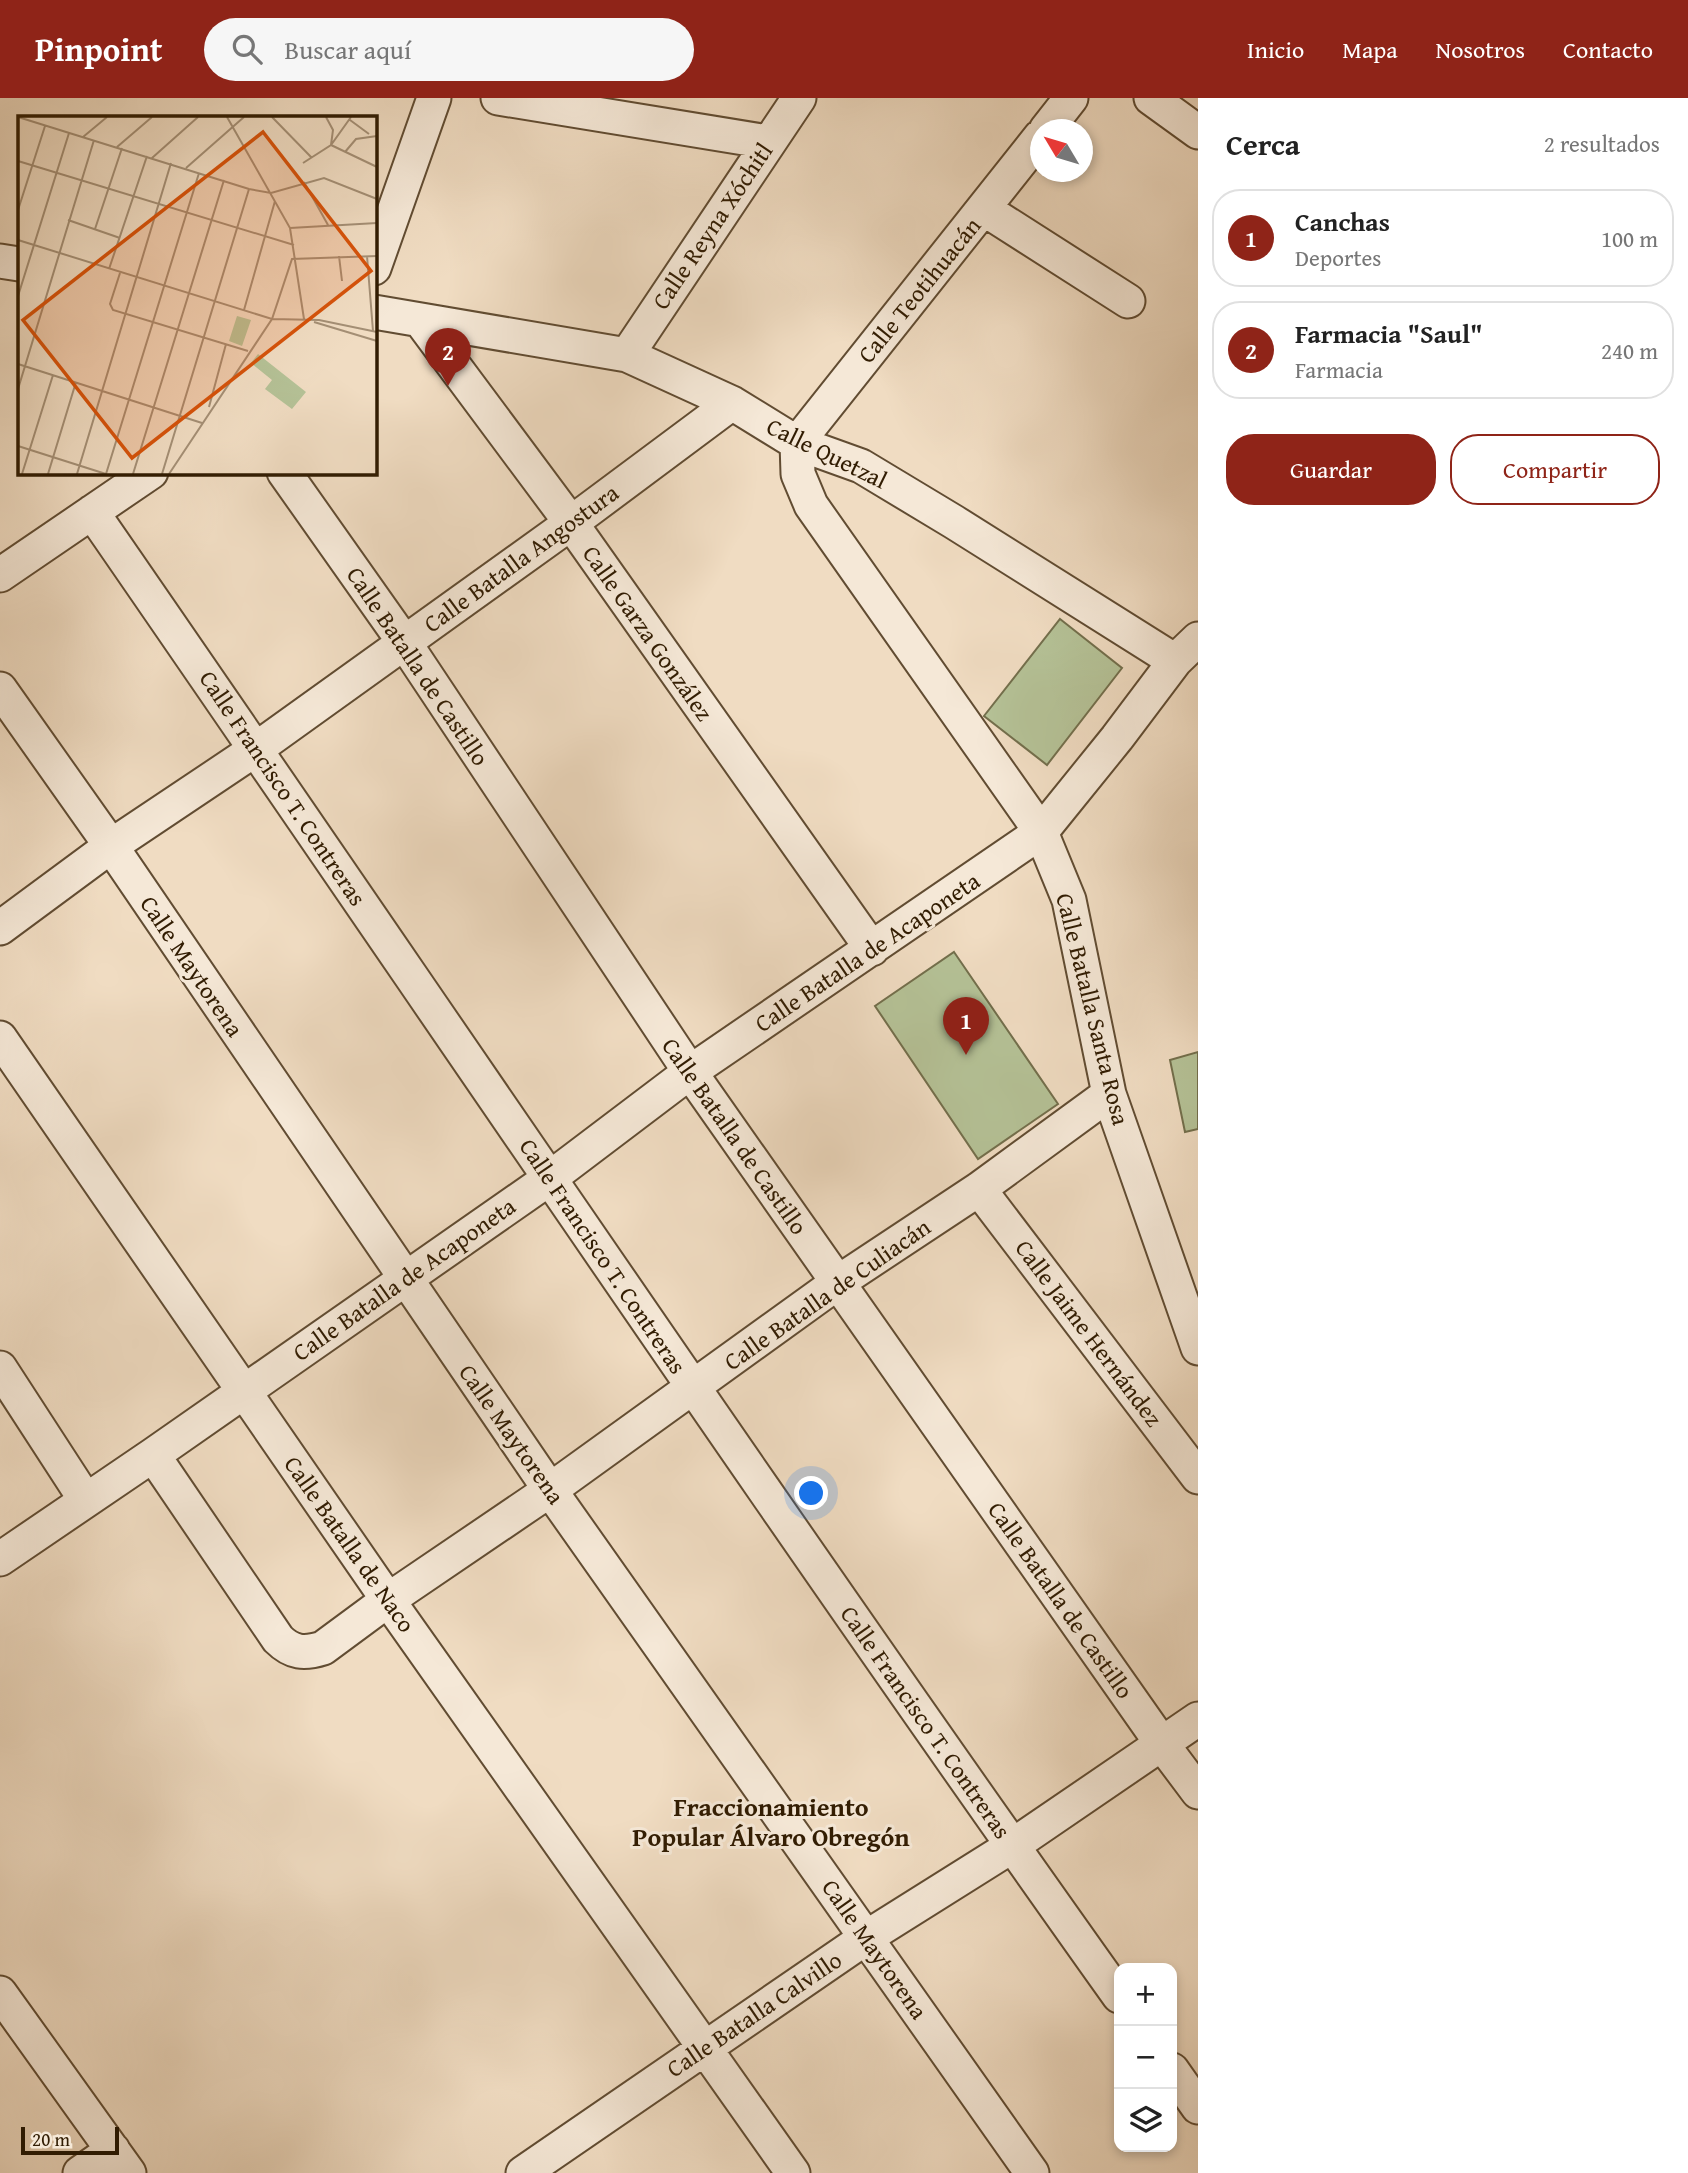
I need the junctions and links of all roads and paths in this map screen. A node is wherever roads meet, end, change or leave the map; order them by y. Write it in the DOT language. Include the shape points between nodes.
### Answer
graph roads {
  1 [pos="434,98"];
  2 [pos="498,98"];
  3 [pos="799,98"];
  4 [pos="1071,98"];
  5 [pos="1151,98"];
  6 [pos="1055,119"];
  7 [pos="1198,132"];
  8 [pos="768,142"];
  9 [pos="1030,151"];
  10 [pos="984,209"];
  11 [pos="0,261"];
  12 [pos="376,262"];
  13 [pos="18,264"];
  14 [pos="1128,302"];
  15 [pos="376,312"];
  16 [pos="420,320"];
  17 [pos="627,355"];
  18 [pos="732,403"];
  19 [pos="797,443"];
  20 [pos="148,474"];
  21 [pos="285,474"];
  22 [pos="92,512"];
  23 [pos="571,523"];
  24 [pos="0,575"];
  25 [pos="404,642"];
  26 [pos="1186,650"];
  27 [pos="0,689"];
  28 [pos="256,749"];
  29 [pos="1041,832"];
  30 [pos="111,846"];
  31 [pos="0,928"];
  32 [pos="872,949"];
  33 [pos="0,1038"];
  34 [pos="690,1072"];
  35 [pos="1109,1094"];
  36 [pos="550,1178"];
  37 [pos="979,1189"];
  38 [pos="404,1278"];
  39 [pos="838,1283"];
  40 [pos="1198,1348"];
  41 [pos="0,1368"];
  42 [pos="694,1388"];
  43 [pos="243,1391"];
  44 [pos="153,1455"];
  45 [pos="1198,1478"];
  46 [pos="550,1490"];
  47 [pos="85,1499"];
  48 [pos="0,1559"];
  49 [pos="388,1600"];
  50 [pos="1198,1719"];
  51 [pos="1162,1744"];
  52 [pos="1198,1792"];
  53 [pos="1012,1846"];
  54 [pos="867,1937"];
  55 [pos="1114,1989"];
  56 [pos="0,1993"];
  57 [pos="703,2048"];
  58 [pos="1177,2077"];
  59 [pos="1198,2107"];
  60 [pos="564,2161"];
  61 [pos="121,2162"];
  62 [pos="79,2173"];
  63 [pos="523,2173"];
  64 [pos="793,2173"];
  65 [pos="1032,2173"];
  1 -- 12 [label="street"];
  2 -- 8 [label="street"];
  3 -- 8 [label="street, Calle Reyna Xóchitl"];
  4 -- 6 [label="street"];
  5 -- 7 [label="street"];
  8 -- 17 [label="street, Calle Reyna Xóchitl"];
  9 -- 10 [label="street, Calle Teotihuacán"];
  10 -- 14 [label="street"];
  10 -- 19 [label="street, Calle Teotihuacán"];
  11 -- 13 [label="street"];
  15 -- 16 [label="street, Calle Quetzal"];
  16 -- 17 [label="street, Calle Quetzal"];
  16 -- 23 [label="street, Calle Garza González"];
  17 -- 18 [label="street, Calle Quetzal"];
  18 -- 19 [label="street, Calle Quetzal"];
  18 -- 23 [label="street, Calle Batalla Angostura"];
  19 -- 26 [label="street, Calle Quetzal" via="861,466"];
  19 -- 29 [label="street, Calle Batalla Santa Rosa" via="798,474 811,505"];
  20 -- 22 [label="street"];
  21 -- 25 [label="street, Calle Batalla de Castillo"];
  22 -- 24 [label="street"];
  22 -- 28 [label="street, Calle Francisco T. Contreras"];
  23 -- 25 [label="street, Calle Batalla Angostura"];
  23 -- 32 [label="street, Calle Garza González"];
  25 -- 28 [label="street, Calle Batalla Angostura"];
  25 -- 34 [label="street, Calle Batalla de Castillo"];
  26 -- 29 [label="street, Calle Batalla de Acaponeta"];
  27 -- 30 [label="street, Calle Maytorena"];
  28 -- 30 [label="street, Calle Batalla Angostura"];
  28 -- 36 [label="street, Calle Francisco T. Contreras"];
  29 -- 32 [label="street, Calle Batalla de Acaponeta"];
  29 -- 35 [label="street, Calle Batalla Santa Rosa" via="1069,900"];
  30 -- 31 [label="street, Calle Batalla Angostura"];
  30 -- 38 [label="street, Calle Maytorena"];
  32 -- 34 [label="street, Calle Batalla de Acaponeta"];
  33 -- 43 [label="street, Calle Batalla de Naco"];
  34 -- 36 [label="street, Calle Batalla de Acaponeta"];
  34 -- 39 [label="street, Calle Batalla de Castillo"];
  35 -- 37 [label="street, Calle Batalla de Culiacán"];
  35 -- 40 [label="street, Calle Batalla Santa Rosa"];
  36 -- 38 [label="street, Calle Batalla de Acaponeta"];
  36 -- 42 [label="street, Calle Francisco T. Contreras"];
  37 -- 39 [label="street, Calle Batalla de Culiacán"];
  37 -- 45 [label="street, Calle Jaime Hernández"];
  38 -- 43 [label="street, Calle Batalla de Acaponeta"];
  38 -- 46 [label="street, Calle Maytorena"];
  39 -- 42 [label="street, Calle Batalla de Culiacán"];
  39 -- 51 [label="street, Calle Batalla de Castillo"];
  41 -- 47 [label="street"];
  42 -- 46 [label="street, Calle Batalla de Culiacán"];
  42 -- 53 [label="street, Calle Francisco T. Contreras"];
  43 -- 44 [label="street, Calle Batalla de Acaponeta"];
  43 -- 49 [label="street, Calle Batalla de Naco"];
  44 -- 47 [label="street, Calle Batalla de Acaponeta"];
  44 -- 49 [label="street, Calle Batalla de Culiacán" via="287,1648 299,1652 323,1648"];
  46 -- 49 [label="street, Calle Batalla de Culiacán"];
  46 -- 54 [label="street, Calle Maytorena"];
  47 -- 48 [label="street, Calle Batalla de Acaponeta"];
  49 -- 57 [label="street, Calle Batalla de Naco"];
  50 -- 51 [label="street, Calle Batalla Calvillo"];
  51 -- 52 [label="street, Calle Batalla de Castillo"];
  51 -- 53 [label="street, Calle Batalla Calvillo"];
  53 -- 54 [label="street, Calle Batalla Calvillo"];
  53 -- 55 [label="street, Calle Francisco T. Contreras"];
  54 -- 57 [label="street, Calle Batalla Calvillo"];
  54 -- 65 [label="street, Calle Maytorena"];
  56 -- 61 [label="street"];
  57 -- 60 [label="street, Calle Batalla Calvillo"];
  57 -- 64 [label="street, Calle Batalla de Naco"];
  58 -- 59 [label="street"];
  60 -- 63 [label="street, Calle Batalla Calvillo"];
  61 -- 62 [label="street"];
}
